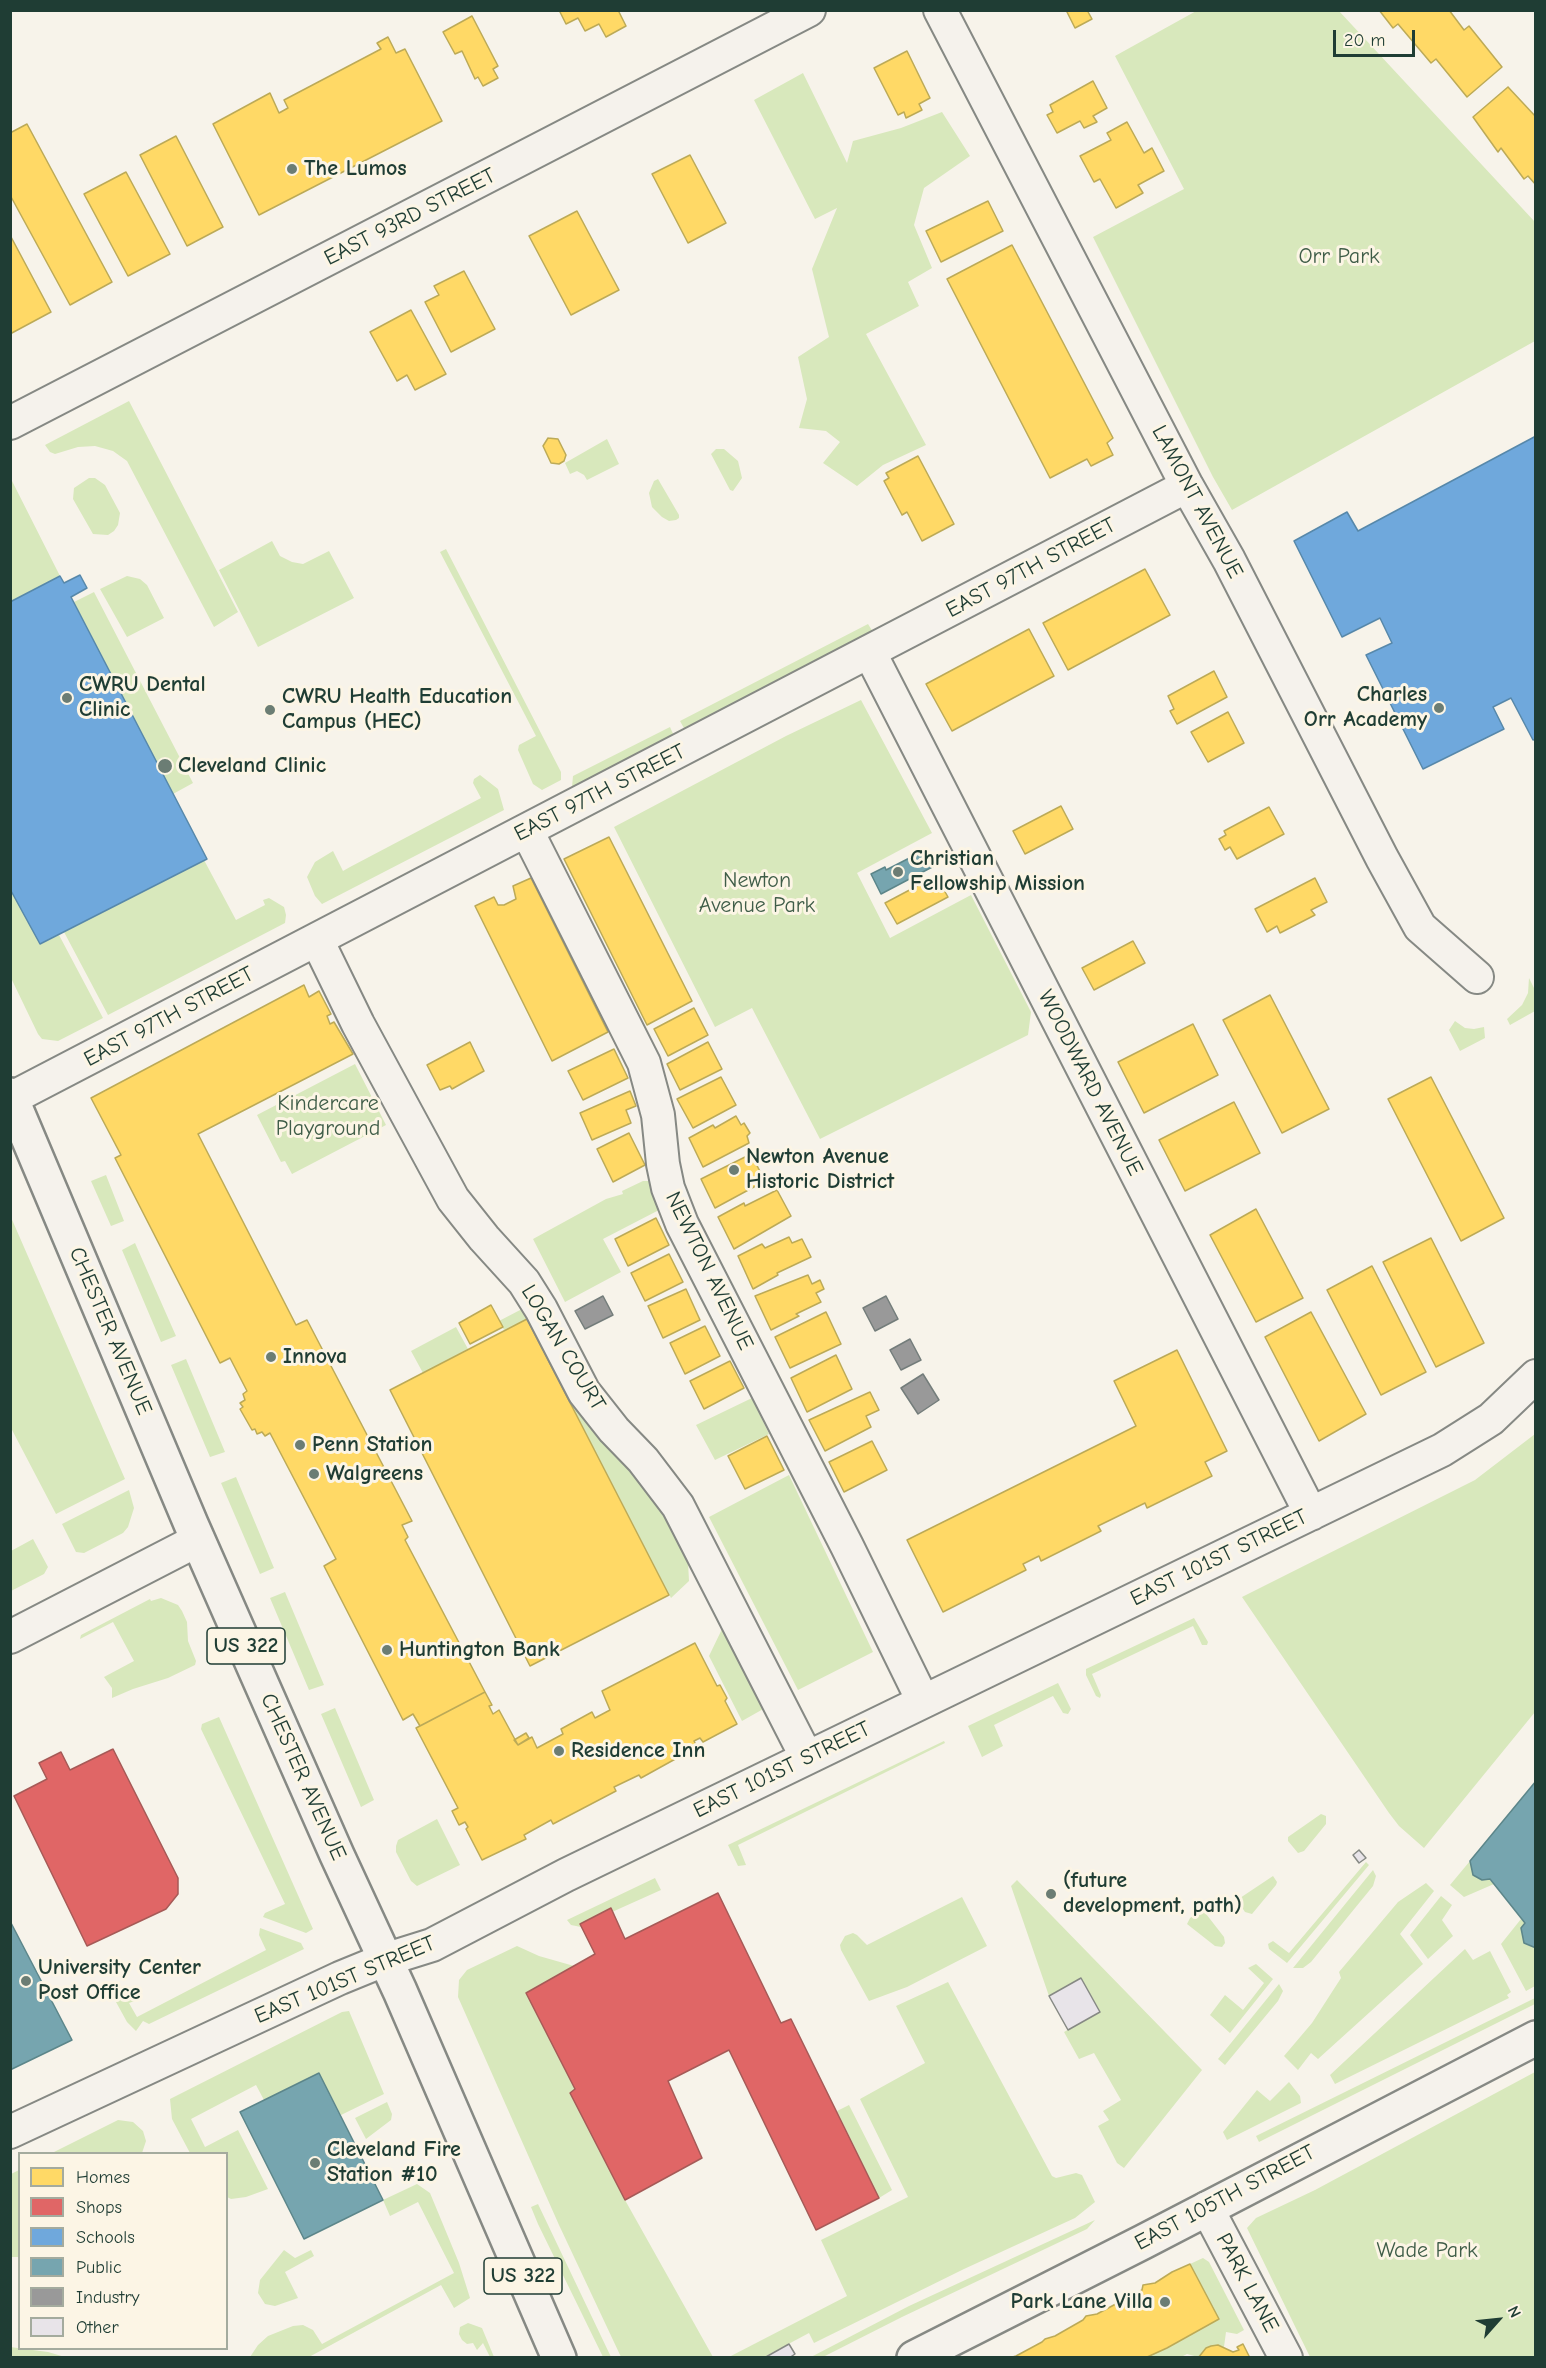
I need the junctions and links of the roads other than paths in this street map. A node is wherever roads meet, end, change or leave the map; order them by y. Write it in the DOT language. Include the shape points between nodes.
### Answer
graph roads {
  1 [pos="809,10"];
  2 [pos="940,10"];
  3 [pos="10,423"];
  4 [pos="1187,486"];
  5 [pos="870,653"];
  6 [pos="526,831"];
  7 [pos="317,940"];
  8 [pos="1477,977"];
  9 [pos="11,1096"];
  10 [pos="1536,1376"];
  11 [pos="1311,1514"];
  12 [pos="198,1540"];
  13 [pos="10,1637"];
  14 [pos="923,1701"];
  15 [pos="807,1758"];
  16 [pos="384,1960"];
  17 [pos="1536,2038"];
  18 [pos="10,2132"];
  19 [pos="1207,2208"];
  20 [pos="559,2358"];
  21 [pos="914,2358"];
  22 [pos="1286,2358"];
  1 -- 3 [label="street, EAST 93RD STREET"];
  2 -- 4 [label="street, LAMONT AVENUE"];
  4 -- 5 [label="street, EAST 97TH STREET"];
  4 -- 8 [label="street, LAMONT AVENUE" via="1420,927"];
  5 -- 6 [label="street, EAST 97TH STREET"];
  5 -- 11 [label="street, WOODWARD AVENUE"];
  6 -- 7 [label="street, EAST 97TH STREET"];
  6 -- 14 [label="street, NEWTON AVENUE" via="644,1063 658,1115 668,1188 682,1224"];
  7 -- 9 [label="street, EAST 97TH STREET"];
  7 -- 15 [label="street, LOGAN COURT" via="453,1199 524,1282 585,1392 678,1506"];
  9 -- 12 [label="main road, CHESTER AVENUE / US 322"];
  10 -- 11 [label="street, EAST 101ST STREET" via="1475,1431"];
  11 -- 14 [label="street, EAST 101ST STREET"];
  12 -- 13 [label="street"];
  12 -- 16 [label="main road, CHESTER AVENUE / US 322"];
  14 -- 15 [label="street, EAST 101ST STREET"];
  15 -- 16 [label="street, EAST 101ST STREET" via="432,1944"];
  16 -- 18 [label="street, EAST 101ST STREET"];
  16 -- 20 [label="main road, CHESTER AVENUE / US 322"];
  17 -- 19 [label="main road, EAST 105TH STREET"];
  19 -- 21 [label="main road, EAST 105TH STREET"];
  19 -- 22 [label="street, PARK LANE"];
}
